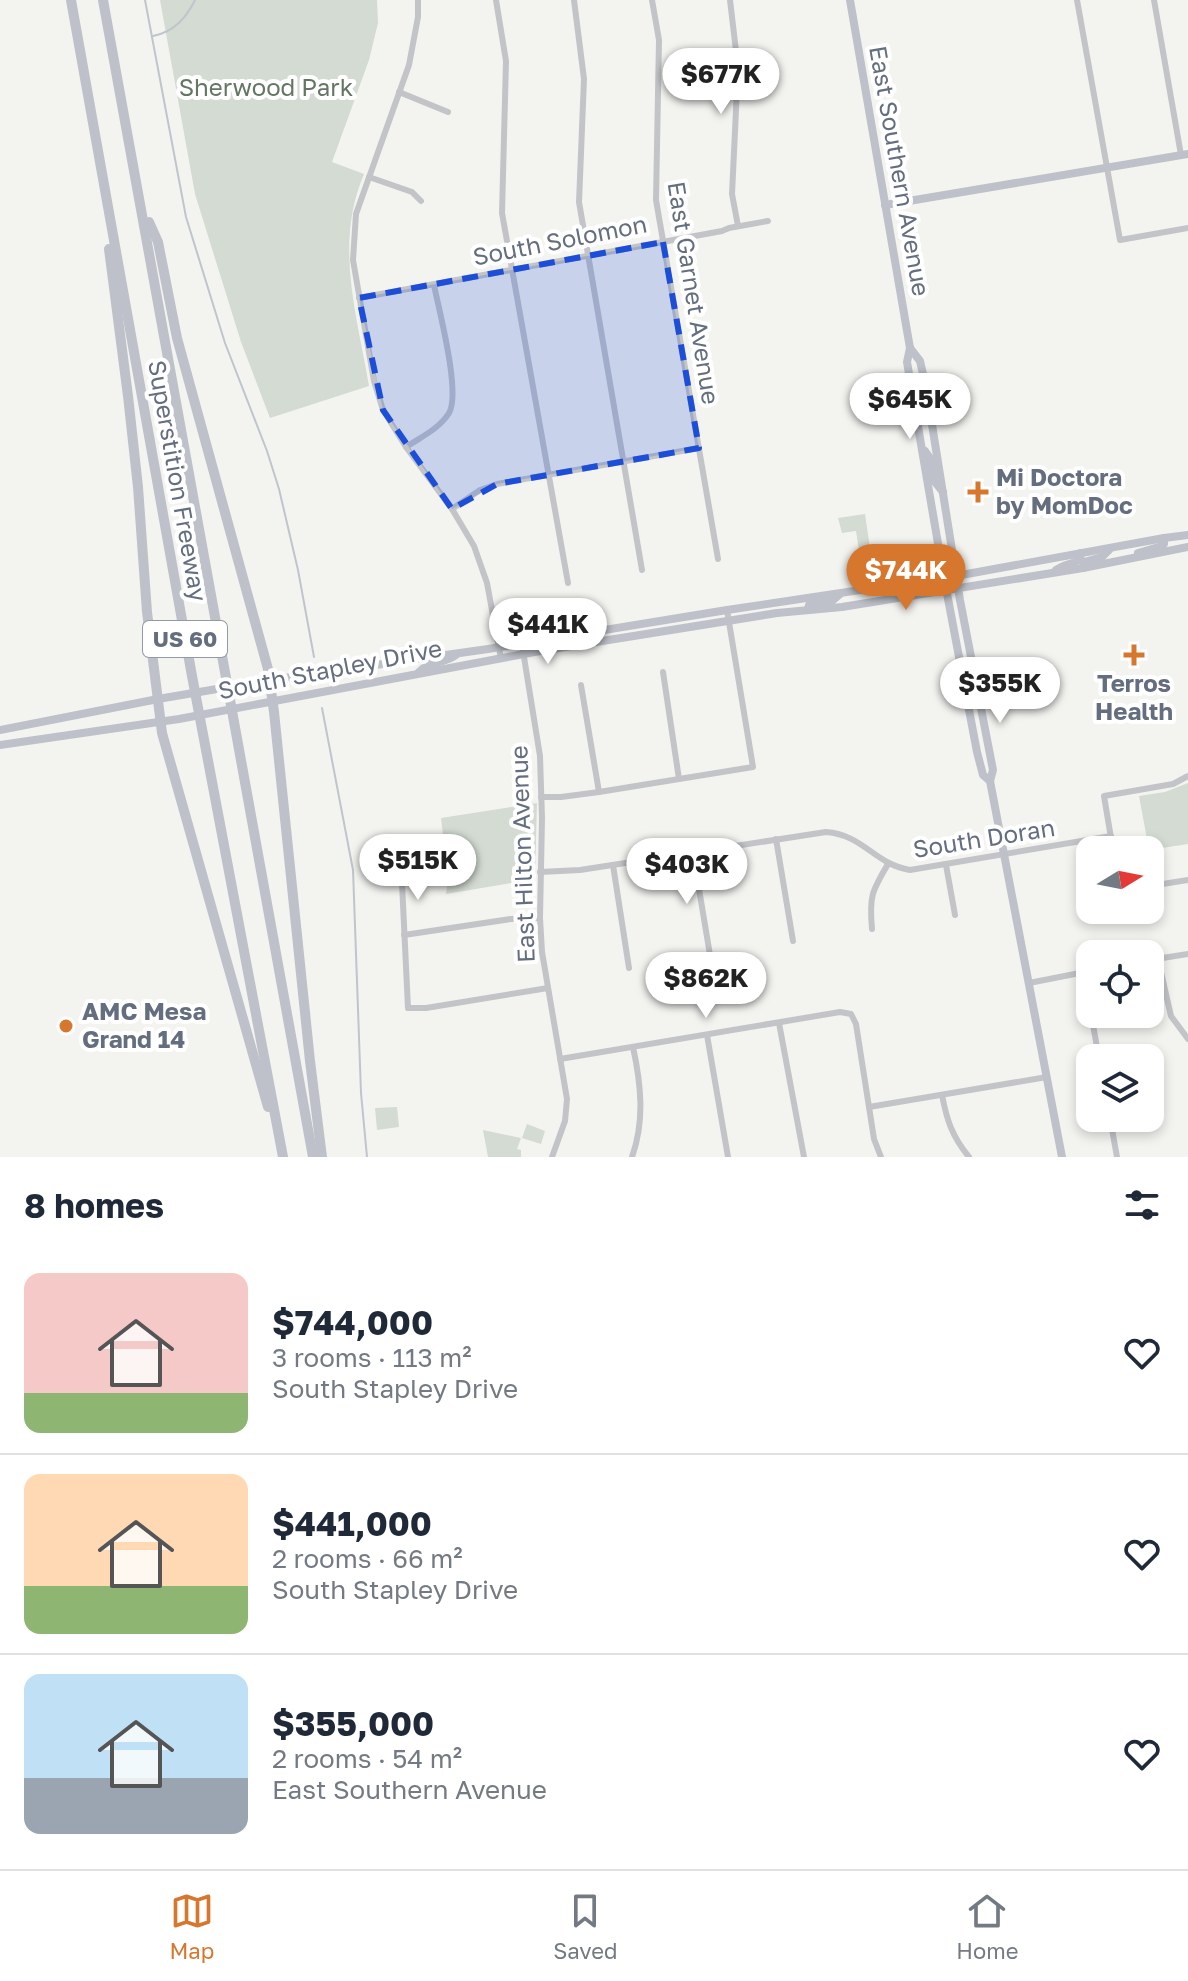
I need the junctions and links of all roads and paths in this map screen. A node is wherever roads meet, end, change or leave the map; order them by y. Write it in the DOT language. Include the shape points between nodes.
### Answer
graph roads {
  1 [pos="71,0"];
  2 [pos="103,0"];
  3 [pos="418,0"];
  4 [pos="496,0"];
  5 [pos="574,0"];
  6 [pos="652,0"];
  7 [pos="730,0"];
  8 [pos="850,0"];
  9 [pos="1077,0"];
  10 [pos="1154,0"];
  11 [pos="399,92"];
  12 [pos="448,112"];
  13 [pos="93,120"];
  14 [pos="1185,154"];
  15 [pos="1107,168"];
  16 [pos="369,177"];
  17 [pos="421,201"];
  18 [pos="141,205"];
  19 [pos="885,205"];
  20 [pos="768,221"];
  21 [pos="738,226"];
  22 [pos="1188,228"];
  23 [pos="663,242"];
  24 [pos="587,256"];
  25 [pos="513,270"];
  26 [pos="434,285"];
  27 [pos="359,298"];
  28 [pos="910,348"];
  29 [pos="913,395"];
  30 [pos="406,447"];
  31 [pos="699,448"];
  32 [pos="936,448"];
  33 [pos="922,451"];
  34 [pos="624,461"];
  35 [pos="548,475"];
  36 [pos="943,493"];
  37 [pos="452,509"];
  38 [pos="1188,535"];
  39 [pos="1164,538"];
  40 [pos="1188,547"];
  41 [pos="1110,549"];
  42 [pos="1081,553"];
  43 [pos="1131,558"];
  44 [pos="718,559"];
  45 [pos="1083,568"];
  46 [pos="642,570"];
  47 [pos="1053,572"];
  48 [pos="957,575"];
  49 [pos="944,577"];
  50 [pos="568,583"];
  51 [pos="959,588"];
  52 [pos="947,590"];
  53 [pos="841,593"];
  54 [pos="727,610"];
  55 [pos="808,610"];
  56 [pos="729,620"];
  57 [pos="522,644"];
  58 [pos="499,647"];
  59 [pos="458,653"];
  60 [pos="524,655"];
  61 [pos="501,659"];
  62 [pos="417,660"];
  63 [pos="663,672"];
  64 [pos="419,673"];
  65 [pos="270,680"];
  66 [pos="382,680"];
  67 [pos="581,685"];
  68 [pos="158,699"];
  69 [pos="273,702"];
  70 [pos="971,716"];
  71 [pos="160,722"];
  72 [pos="0,730"];
  73 [pos="0,745"];
  74 [pos="989,752"];
  75 [pos="1188,776"];
  76 [pos="679,779"];
  77 [pos="990,781"];
  78 [pos="599,792"];
  79 [pos="541,797"];
  80 [pos="1111,836"];
  81 [pos="776,839"];
  82 [pos="1076,842"];
  83 [pos="693,853"];
  84 [pos="1004,854"];
  85 [pos="888,864"];
  86 [pos="613,865"];
  87 [pos="946,865"];
  88 [pos="406,866"];
  89 [pos="540,872"];
  90 [pos="1188,880"];
  91 [pos="1164,884"];
  92 [pos="955,915"];
  93 [pos="540,918"];
  94 [pos="872,929"];
  95 [pos="404,935"];
  96 [pos="793,941"];
  97 [pos="1188,954"];
  98 [pos="710,955"];
  99 [pos="1164,958"];
  100 [pos="629,968"];
  101 [pos="1076,974"];
  102 [pos="1029,983"];
  103 [pos="1164,985"];
  104 [pos="548,988"];
  105 [pos="779,1023"];
  106 [pos="707,1035"];
  107 [pos="1188,1039"];
  108 [pos="633,1047"];
  109 [pos="560,1059"];
  110 [pos="1047,1077"];
  111 [pos="942,1095"];
  112 [pos="869,1107"];
  113 [pos="1113,1132"];
  114 [pos="282,1157"];
  115 [pos="313,1157"];
  116 [pos="322,1157"];
  117 [pos="552,1157"];
  118 [pos="632,1157"];
  119 [pos="728,1157"];
  120 [pos="804,1157"];
  121 [pos="881,1157"];
  122 [pos="969,1157"];
  123 [pos="1062,1157"];
  124 [pos="1117,1157"];
  1 -- 13 [label="highway, Superstition Freeway / US 60"];
  2 -- 18 [label="highway, Superstition Freeway / US 60"];
  3 -- 11 [label="street" via="415,40"];
  4 -- 25 [label="street" via="506,61 502,213"];
  5 -- 24 [label="street" via="584,79 579,202"];
  6 -- 23 [label="street, East Garnet Avenue" via="659,40 656,200"];
  7 -- 21 [label="street" via="738,68 732,194"];
  8 -- 19 [label="main road, East Southern Avenue"];
  9 -- 15 [label="street"];
  10 -- 14 [label="street"];
  11 -- 12 [label="street"];
  11 -- 16 [label="street"];
  13 -- 68 [label="highway"];
  13 -- 114 [label="highway, Superstition Freeway / US 60"];
  14 -- 15 [label="main road"];
  15 -- 19 [label="main road"];
  15 -- 22 [label="street" via="1120,240"];
  16 -- 17 [label="street" via="412,192"];
  16 -- 27 [label="street" via="356,214 353,248"];
  18 -- 65 [label="highway" via="158,242 177,338"];
  18 -- 115 [label="highway, Superstition Freeway / US 60"];
  19 -- 28 [label="main road, East Southern Avenue"];
  20 -- 21 [label="street, South Solomon"];
  21 -- 23 [label="street, South Solomon"];
  23 -- 24 [label="street, South Solomon"];
  23 -- 31 [label="street, East Garnet Avenue"];
  24 -- 25 [label="street, South Solomon"];
  24 -- 34 [label="street"];
  25 -- 26 [label="street, South Solomon"];
  25 -- 35 [label="street"];
  26 -- 27 [label="street, South Solomon"];
  26 -- 30 [label="street" via="453,385 451,409 440,424"];
  27 -- 30 [label="street" via="375,385 383,410"];
  28 -- 29 [label="main road, East Southern Avenue"];
  28 -- 32 [label="main road, East Southern Avenue" via="920,361"];
  29 -- 32 [label="main road" via="928,446"];
  29 -- 33 [label="main road, East Southern Avenue"];
  30 -- 37 [label="street"];
  31 -- 34 [label="street"];
  31 -- 44 [label="street, East Garnet Avenue"];
  32 -- 36 [label="main road, East Southern Avenue"];
  33 -- 36 [label="main road" via="930,458"];
  33 -- 49 [label="main road, East Southern Avenue"];
  34 -- 35 [label="street"];
  34 -- 46 [label="street"];
  35 -- 37 [label="street" via="480,490"];
  35 -- 50 [label="street"];
  36 -- 48 [label="main road, East Southern Avenue"];
  37 -- 58 [label="street" via="482,565"];
  38 -- 39 [label="main road, South Stapley Drive"];
  39 -- 41 [label="main road, South Stapley Drive"];
  39 -- 43 [label="main road" via="1162,546"];
  40 -- 43 [label="main road, South Stapley Drive"];
  41 -- 42 [label="main road, South Stapley Drive"];
  41 -- 45 [label="main road" via="1084,562"];
  42 -- 47 [label="main road" via="1080,559"];
  42 -- 48 [label="main road, South Stapley Drive"];
  43 -- 45 [label="main road, South Stapley Drive"];
  45 -- 47 [label="main road, South Stapley Drive"];
  47 -- 51 [label="main road, South Stapley Drive"];
  48 -- 49 [label="main road, South Stapley Drive"];
  48 -- 51 [label="main road, East Southern Avenue"];
  49 -- 52 [label="main road, East Southern Avenue"];
  49 -- 53 [label="main road, South Stapley Drive"];
  51 -- 52 [label="main road, South Stapley Drive"];
  51 -- 74 [label="main road, East Southern Avenue"];
  52 -- 55 [label="main road, South Stapley Drive"];
  52 -- 70 [label="main road, East Southern Avenue"];
  53 -- 54 [label="main road, South Stapley Drive"];
  53 -- 55 [label="main road"];
  54 -- 56 [label="street"];
  54 -- 57 [label="main road, South Stapley Drive"];
  55 -- 56 [label="main road, South Stapley Drive"];
  56 -- 60 [label="main road, South Stapley Drive"];
  56 -- 76 [label="street" via="753,767"];
  57 -- 58 [label="main road, South Stapley Drive"];
  57 -- 60 [label="street, East Hilton Avenue"];
  58 -- 59 [label="main road, South Stapley Drive"];
  58 -- 61 [label="street"];
  59 -- 62 [label="main road, South Stapley Drive"];
  59 -- 64 [label="main road"];
  60 -- 61 [label="main road, South Stapley Drive"];
  60 -- 79 [label="street, East Hilton Avenue"];
  61 -- 64 [label="main road, South Stapley Drive"];
  62 -- 65 [label="main road, South Stapley Drive"];
  62 -- 66 [label="main road" via="413,668"];
  63 -- 76 [label="street"];
  64 -- 66 [label="main road, South Stapley Drive"];
  65 -- 68 [label="main road, South Stapley Drive"];
  65 -- 69 [label="highway"];
  66 -- 69 [label="main road, South Stapley Drive"];
  67 -- 78 [label="street"];
  68 -- 71 [label="highway"];
  68 -- 72 [label="main road, South Stapley Drive"];
  69 -- 71 [label="main road, South Stapley Drive"];
  69 -- 116 [label="highway"];
  70 -- 74 [label="main road"];
  70 -- 77 [label="main road, East Southern Avenue" via="983,775"];
  71 -- 73 [label="main road, South Stapley Drive"];
  71 -- 114 [label="highway"];
  74 -- 77 [label="main road, East Southern Avenue"];
  75 -- 80 [label="street" via="1173,784 1104,796"];
  76 -- 78 [label="street"];
  77 -- 84 [label="main road, East Southern Avenue"];
  78 -- 79 [label="street"];
  79 -- 89 [label="street, East Hilton Avenue"];
  81 -- 83 [label="street, South Doran"];
  81 -- 85 [label="street, South Doran" via="841,833"];
  81 -- 96 [label="street"];
  82 -- 84 [label="street, South Doran"];
  83 -- 86 [label="street, South Doran"];
  83 -- 98 [label="street"];
  84 -- 87 [label="street, South Doran"];
  84 -- 102 [label="main road, East Southern Avenue"];
  85 -- 87 [label="street, South Doran" via="910,870"];
  85 -- 94 [label="street" via="870,899"];
  86 -- 89 [label="street, South Doran"];
  86 -- 100 [label="street"];
  87 -- 92 [label="street"];
  88 -- 95 [label="street"];
  89 -- 93 [label="street, East Hilton Avenue"];
  90 -- 91 [label="street"];
  93 -- 95 [label="street"];
  93 -- 104 [label="street, East Hilton Avenue"];
  95 -- 104 [label="street" via="408,1008"];
  97 -- 99 [label="street"];
  101 -- 102 [label="street"];
  102 -- 110 [label="main road, East Southern Avenue"];
  103 -- 107 [label="street" via="1171,1016"];
  104 -- 109 [label="street, East Hilton Avenue"];
  105 -- 106 [label="street"];
  105 -- 112 [label="street" via="851,1014"];
  105 -- 120 [label="street"];
  106 -- 108 [label="street"];
  106 -- 119 [label="street"];
  108 -- 109 [label="street"];
  108 -- 118 [label="street" via="641,1114"];
  109 -- 117 [label="street, East Hilton Avenue" via="567,1099"];
  110 -- 111 [label="street"];
  110 -- 123 [label="main road, East Southern Avenue"];
  111 -- 112 [label="street"];
  111 -- 122 [label="street" via="956,1141"];
  112 -- 121 [label="street"];
  113 -- 124 [label="street"];
}
